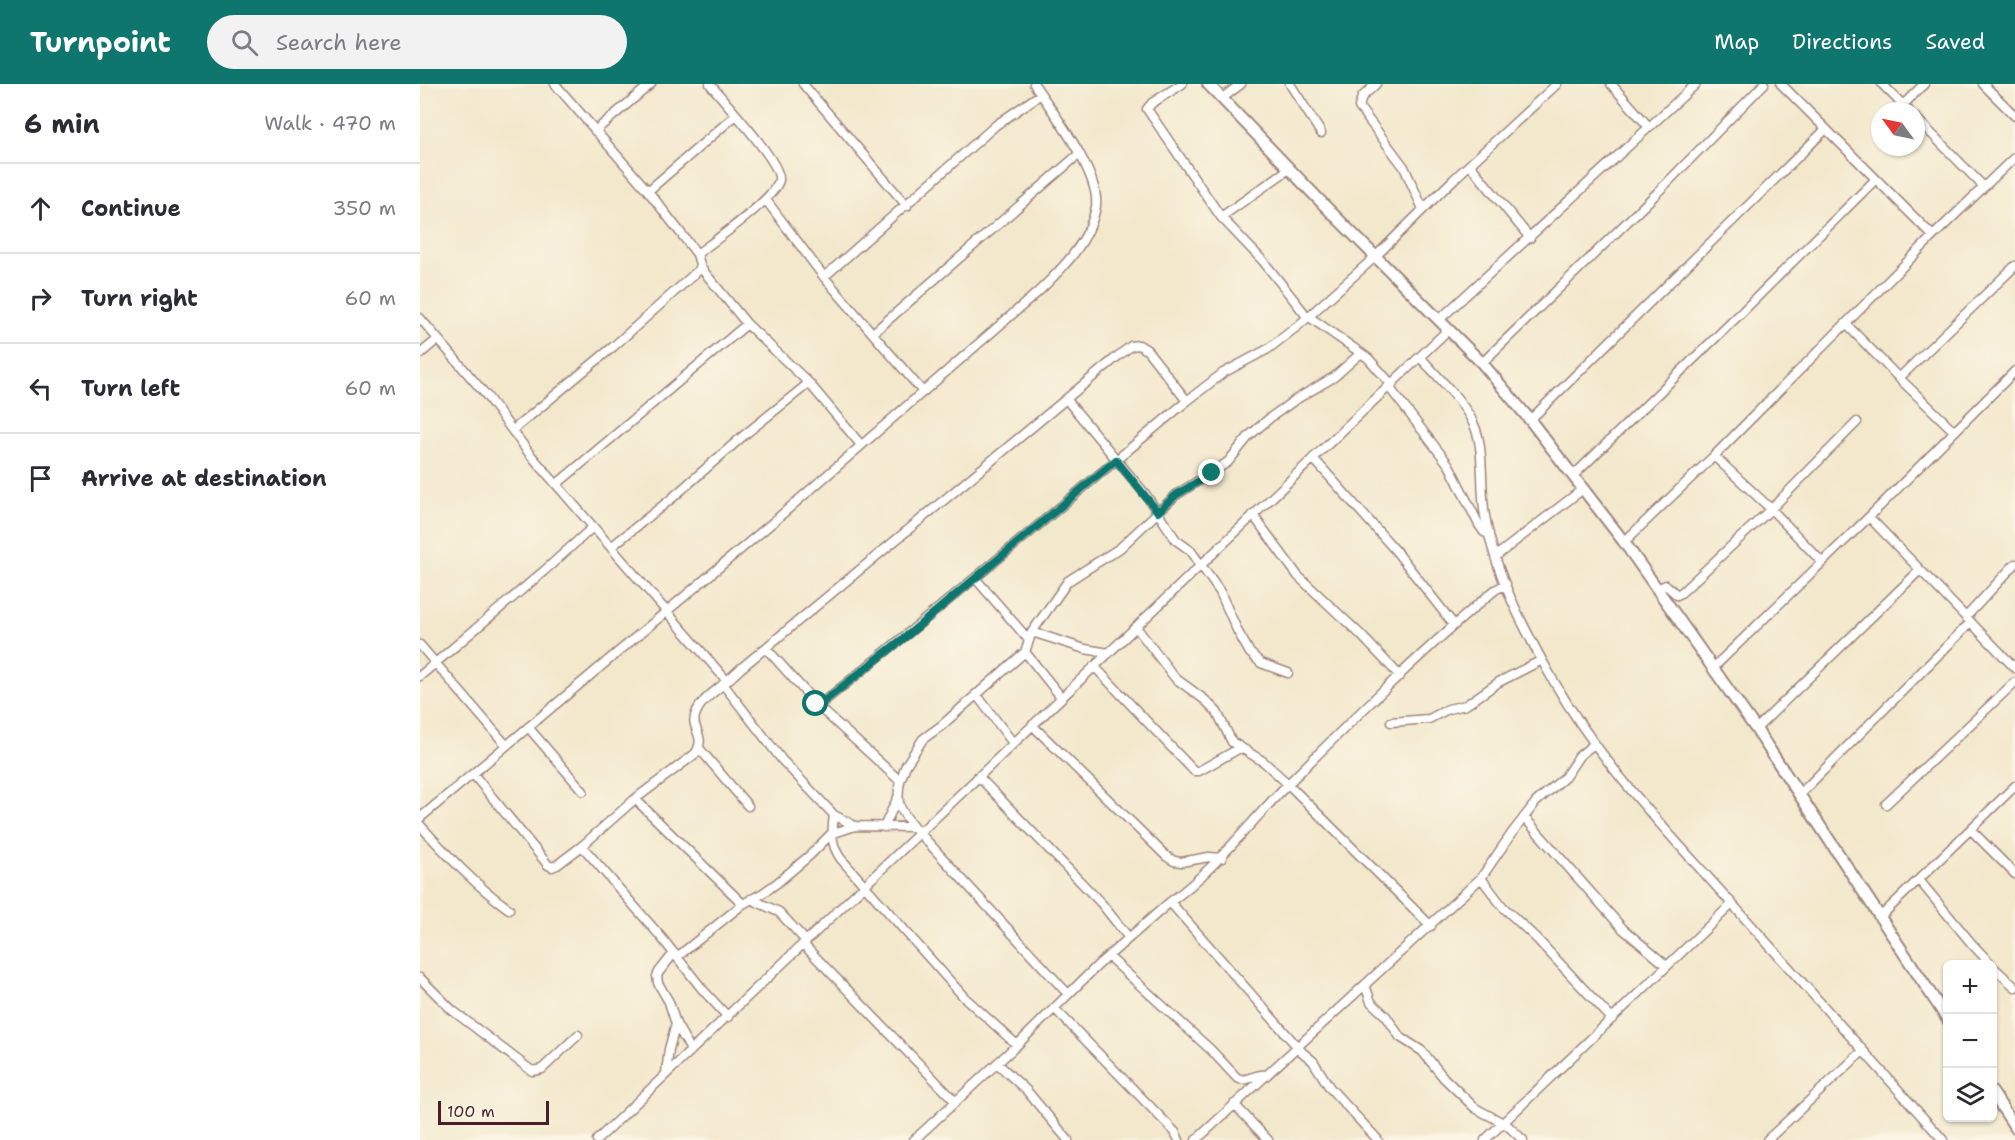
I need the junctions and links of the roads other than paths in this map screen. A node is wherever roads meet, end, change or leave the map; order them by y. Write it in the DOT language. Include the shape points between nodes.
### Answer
graph roads {
  1 [pos="555,84"];
  2 [pos="651,84"];
  3 [pos="710,84"];
  4 [pos="803,84"];
  5 [pos="1034,84"];
  6 [pos="1182,84"];
  7 [pos="1208,84"];
  8 [pos="1241,84"];
  9 [pos="1290,84"];
  10 [pos="1376,84"];
  11 [pos="1557,84"];
  12 [pos="1611,84"];
  13 [pos="1696,84"];
  14 [pos="1764,84"];
  15 [pos="1781,84"];
  16 [pos="1882,84"];
  17 [pos="1924,84"];
  18 [pos="1983,84"];
  19 [pos="1041,94"];
  20 [pos="1221,99"];
  21 [pos="1900,102"];
  22 [pos="1910,102"];
  23 [pos="736,115"];
  24 [pos="2015,116"];
  25 [pos="1649,127"];
  26 [pos="1925,127"];
  27 [pos="1826,129"];
  28 [pos="596,131"];
  29 [pos="1321,133"];
  30 [pos="1079,154"];
  31 [pos="2013,163"];
  32 [pos="1470,165"];
  33 [pos="1289,169"];
  34 [pos="1876,179"];
  35 [pos="1983,186"];
  36 [pos="648,191"];
  37 [pos="766,200"];
  38 [pos="907,206"];
  39 [pos="1423,209"];
  40 [pos="1221,217"];
  41 [pos="1933,236"];
  42 [pos="1530,238"];
  43 [pos="697,254"];
  44 [pos="1376,256"];
  45 [pos="2015,266"];
  46 [pos="701,268"];
  47 [pos="824,277"];
  48 [pos="1308,317"];
  49 [pos="420,318"];
  50 [pos="1440,320"];
  51 [pos="747,324"];
  52 [pos="1846,324"];
  53 [pos="1449,329"];
  54 [pos="873,333"];
  55 [pos="438,339"];
  56 [pos="1360,353"];
  57 [pos="420,354"];
  58 [pos="1420,357"];
  59 [pos="1482,363"];
  60 [pos="2015,371"];
  61 [pos="1899,378"];
  62 [pos="809,383"];
  63 [pos="1391,386"];
  64 [pos="923,392"];
  65 [pos="1066,399"];
  66 [pos="1187,401"];
  67 [pos="1530,420"];
  68 [pos="1857,422"];
  69 [pos="513,430"];
  70 [pos="1954,431"];
  71 [pos="861,445"];
  72 [pos="1714,456"];
  73 [pos="1313,458"];
  74 [pos="1116,460"];
  75 [pos="1573,476"];
  76 [pos="557,484"];
  77 [pos="1583,489"];
  78 [pos="1771,509"];
  79 [pos="1158,512"];
  80 [pos="1253,515"];
  81 [pos="1869,517"];
  82 [pos="593,526"];
  83 [pos="1489,534"];
  84 [pos="1623,542"];
  85 [pos="611,547"];
  86 [pos="1496,556"];
  87 [pos="1821,561"];
  88 [pos="2015,564"];
  89 [pos="1200,566"];
  90 [pos="1920,570"];
  91 [pos="975,578"];
  92 [pos="1506,584"];
  93 [pos="1657,589"];
  94 [pos="666,611"];
  95 [pos="1968,620"];
  96 [pos="1454,625"];
  97 [pos="1136,627"];
  98 [pos="1030,635"];
  99 [pos="420,645"];
  100 [pos="766,648"];
  101 [pos="1025,652"];
  102 [pos="1109,653"];
  103 [pos="1542,660"];
  104 [pos="435,662"];
  105 [pos="1094,666"];
  106 [pos="1713,668"];
  107 [pos="2015,668"];
  108 [pos="1288,673"];
  109 [pos="420,676"];
  110 [pos="1400,676"];
  111 [pos="725,682"];
  112 [pos="2015,682"];
  113 [pos="976,694"];
  114 [pos="1061,697"];
  115 [pos="818,706"];
  116 [pos="1391,722"];
  117 [pos="1032,725"];
  118 [pos="528,727"];
  119 [pos="1756,729"];
  120 [pos="1013,743"];
  121 [pos="1594,744"];
  122 [pos="506,745"];
  123 [pos="1240,747"];
  124 [pos="699,748"];
  125 [pos="473,774"];
  126 [pos="978,776"];
  127 [pos="900,781"];
  128 [pos="1288,784"];
  129 [pos="2015,786"];
  130 [pos="583,791"];
  131 [pos="1799,795"];
  132 [pos="635,799"];
  133 [pos="897,800"];
  134 [pos="1886,804"];
  135 [pos="748,806"];
  136 [pos="834,814"];
  137 [pos="1524,817"];
  138 [pos="420,818"];
  139 [pos="420,825"];
  140 [pos="855,826"];
  141 [pos="884,827"];
  142 [pos="917,830"];
  143 [pos="1971,830"];
  144 [pos="831,834"];
  145 [pos="582,846"];
  146 [pos="1222,858"];
  147 [pos="2015,874"];
  148 [pos="1481,878"];
  149 [pos="1919,880"];
  150 [pos="865,885"];
  151 [pos="747,902"];
  152 [pos="1170,902"];
  153 [pos="1732,904"];
  154 [pos="509,909"];
  155 [pos="1880,918"];
  156 [pos="1431,926"];
  157 [pos="1129,938"];
  158 [pos="804,942"];
  159 [pos="675,955"];
  160 [pos="1108,956"];
  161 [pos="1987,960"];
  162 [pos="1667,966"];
  163 [pos="1997,970"];
  164 [pos="420,978"];
  165 [pos="1365,985"];
  166 [pos="2015,987"];
  167 [pos="1068,994"];
  168 [pos="1054,1008"];
  169 [pos="1943,1014"];
  170 [pos="728,1017"];
  171 [pos="1612,1019"];
  172 [pos="676,1024"];
  173 [pos="578,1035"];
  174 [pos="1017,1045"];
  175 [pos="1298,1045"];
  176 [pos="691,1050"];
  177 [pos="1863,1051"];
  178 [pos="997,1063"];
  179 [pos="666,1073"];
  180 [pos="1265,1075"];
  181 [pos="1997,1100"];
  182 [pos="955,1101"];
  183 [pos="1234,1104"];
  184 [pos="1504,1122"];
  185 [pos="2015,1127"];
  186 [pos="607,1137"];
  187 [pos="597,1140"];
  188 [pos="914,1140"];
  189 [pos="1068,1140"];
  190 [pos="1179,1140"];
  191 [pos="1196,1140"];
  192 [pos="1268,1140"];
  193 [pos="1378,1140"];
  194 [pos="1485,1140"];
  195 [pos="1523,1140"];
  196 [pos="1767,1140"];
  197 [pos="1943,1140"];
  1 -- 28 [label="street"];
  2 -- 28 [label="street"];
  3 -- 23 [label="street"];
  4 -- 38 [label="street"];
  5 -- 19 [label="street"];
  6 -- 40 [label="street" via="1150,105 1148,111"];
  7 -- 20 [label="street"];
  8 -- 20 [label="street"];
  9 -- 29 [label="street"];
  10 -- 39 [label="street" via="1362,97 1359,107 1404,166"];
  11 -- 32 [label="street"];
  12 -- 25 [label="street"];
  13 -- 25 [label="street"];
  14 -- 59 [label="street"];
  15 -- 27 [label="street"];
  16 -- 21 [label="street"];
  17 -- 22 [label="street"];
  18 -- 24 [label="street"];
  19 -- 30 [label="street"];
  19 -- 38 [label="street" via="1007,116"];
  20 -- 33 [label="street"];
  23 -- 36 [label="street"];
  23 -- 37 [label="street" via="778,171 777,186"];
  25 -- 42 [label="street"];
  26 -- 35 [label="street"];
  27 -- 34 [label="street"];
  27 -- 67 [label="street"];
  28 -- 36 [label="street"];
  30 -- 54 [label="street"];
  30 -- 64 [label="street" via="1091,178 1096,205 1089,228 1075,251 1038,292"];
  31 -- 35 [label="street"];
  32 -- 39 [label="street"];
  32 -- 42 [label="street"];
  33 -- 40 [label="street"];
  33 -- 44 [label="street"];
  34 -- 41 [label="street"];
  34 -- 75 [label="street"];
  35 -- 41 [label="street"];
  36 -- 43 [label="street"];
  37 -- 43 [label="street"];
  37 -- 47 [label="street"];
  38 -- 47 [label="street"];
  39 -- 44 [label="street"];
  40 -- 48 [label="street"];
  41 -- 52 [label="street"];
  42 -- 50 [label="street"];
  43 -- 46 [label="street"];
  44 -- 48 [label="street"];
  44 -- 50 [label="street"];
  45 -- 61 [label="street"];
  46 -- 51 [label="street"];
  46 -- 69 [label="street"];
  47 -- 54 [label="street"];
  48 -- 56 [label="street"];
  48 -- 66 [label="street" via="1268,349 1223,373"];
  49 -- 55 [label="street"];
  50 -- 53 [label="street"];
  51 -- 62 [label="street"];
  51 -- 76 [label="street"];
  52 -- 61 [label="street"];
  52 -- 72 [label="street"];
  53 -- 58 [label="street"];
  53 -- 59 [label="street"];
  54 -- 64 [label="street"];
  55 -- 57 [label="street"];
  55 -- 69 [label="street"];
  56 -- 63 [label="street" via="1374,363"];
  56 -- 79 [label="street" via="1334,377 1270,417 1228,462 1176,495"];
  58 -- 63 [label="street"];
  58 -- 83 [label="street" via="1475,426"];
  59 -- 67 [label="street"];
  60 -- 70 [label="street"];
  61 -- 70 [label="street"];
  62 -- 71 [label="street"];
  62 -- 85 [label="street"];
  63 -- 73 [label="street"];
  63 -- 83 [label="street" via="1449,465 1479,525"];
  64 -- 71 [label="street"];
  65 -- 66 [label="street" via="1135,345 1147,350"];
  65 -- 74 [label="street"];
  65 -- 100 [label="street"];
  66 -- 74 [label="street"];
  67 -- 75 [label="street"];
  68 -- 78 [label="street"];
  69 -- 76 [label="street"];
  70 -- 81 [label="street"];
  71 -- 94 [label="street"];
  72 -- 78 [label="street"];
  72 -- 84 [label="street"];
  73 -- 80 [label="street"];
  73 -- 96 [label="street" via="1396,551"];
  74 -- 79 [label="street"];
  74 -- 91 [label="street"];
  75 -- 77 [label="street"];
  76 -- 82 [label="street"];
  77 -- 84 [label="street"];
  77 -- 86 [label="street"];
  78 -- 87 [label="street"];
  78 -- 93 [label="street" via="1680,593 1674,594 1666,585"];
  79 -- 89 [label="street" via="1174,538 1191,551"];
  79 -- 98 [label="street" via="1120,548 1068,581"];
  80 -- 89 [label="street"];
  80 -- 110 [label="street" via="1299,576"];
  81 -- 87 [label="street"];
  81 -- 90 [label="street"];
  82 -- 85 [label="street"];
  82 -- 104 [label="street"];
  83 -- 86 [label="street"];
  84 -- 93 [label="street"];
  85 -- 94 [label="street"];
  86 -- 92 [label="street"];
  87 -- 106 [label="street"];
  88 -- 95 [label="street"];
  89 -- 97 [label="street"];
  89 -- 108 [label="street" via="1220,592 1250,653 1261,663"];
  90 -- 95 [label="street"];
  90 -- 119 [label="street"];
  91 -- 98 [label="street"];
  91 -- 115 [label="street"];
  92 -- 96 [label="street"];
  92 -- 103 [label="street"];
  93 -- 106 [label="street"];
  94 -- 111 [label="street"];
  94 -- 118 [label="street"];
  95 -- 107 [label="street"];
  95 -- 131 [label="street"];
  96 -- 110 [label="street"];
  97 -- 102 [label="street"];
  97 -- 123 [label="street" via="1175,678 1212,706 1229,738"];
  98 -- 101 [label="street"];
  98 -- 102 [label="street"];
  99 -- 104 [label="street"];
  100 -- 111 [label="street"];
  100 -- 115 [label="street"];
  101 -- 113 [label="street"];
  101 -- 114 [label="street"];
  102 -- 105 [label="street"];
  103 -- 116 [label="street" via="1466,705 1429,719"];
  103 -- 121 [label="street"];
  104 -- 109 [label="street"];
  104 -- 122 [label="street"];
  105 -- 114 [label="street"];
  105 -- 123 [label="street" via="1194,771"];
  106 -- 119 [label="street"];
  110 -- 128 [label="street"];
  111 -- 124 [label="street" via="696,711 694,726 700,738"];
  111 -- 136 [label="street" via="766,742"];
  112 -- 134 [label="street"];
  113 -- 120 [label="street"];
  113 -- 127 [label="street" via="923,739"];
  114 -- 117 [label="street"];
  115 -- 127 [label="street"];
  117 -- 120 [label="street"];
  117 -- 146 [label="street" via="1166,856 1181,862 1209,856"];
  118 -- 122 [label="street"];
  118 -- 130 [label="street"];
  119 -- 131 [label="street"];
  120 -- 126 [label="street"];
  121 -- 137 [label="street"];
  121 -- 153 [label="street" via="1642,806"];
  122 -- 125 [label="street"];
  123 -- 128 [label="street"];
  124 -- 132 [label="street"];
  124 -- 135 [label="street"];
  125 -- 138 [label="street"];
  125 -- 145 [label="street" via="548,865 557,865"];
  126 -- 142 [label="street"];
  126 -- 157 [label="street" via="1094,895"];
  127 -- 133 [label="street"];
  128 -- 146 [label="street"];
  128 -- 156 [label="street"];
  129 -- 143 [label="street"];
  131 -- 155 [label="street"];
  132 -- 145 [label="street"];
  132 -- 151 [label="street"];
  133 -- 141 [label="street"];
  133 -- 142 [label="street"];
  136 -- 140 [label="street"];
  136 -- 144 [label="street"];
  137 -- 148 [label="street"];
  137 -- 162 [label="street" via="1623,928"];
  139 -- 154 [label="street" via="486,894"];
  140 -- 141 [label="street"];
  140 -- 144 [label="street"];
  141 -- 142 [label="street"];
  142 -- 150 [label="street"];
  142 -- 167 [label="street"];
  143 -- 147 [label="street"];
  143 -- 149 [label="street"];
  144 -- 150 [label="street" via="836,853"];
  144 -- 151 [label="street" via="783,878"];
  145 -- 159 [label="street"];
  146 -- 152 [label="street"];
  148 -- 156 [label="street"];
  148 -- 171 [label="street" via="1503,907"];
  149 -- 155 [label="street"];
  149 -- 161 [label="street"];
  150 -- 158 [label="street"];
  150 -- 174 [label="street" via="964,997"];
  151 -- 158 [label="street" via="779,912"];
  151 -- 159 [label="street"];
  152 -- 157 [label="street"];
  152 -- 175 [label="street"];
  153 -- 162 [label="street"];
  153 -- 177 [label="street"];
  155 -- 169 [label="street"];
  156 -- 165 [label="street"];
  157 -- 160 [label="street"];
  158 -- 170 [label="street"];
  158 -- 182 [label="street"];
  159 -- 170 [label="street"];
  159 -- 172 [label="street" via="657,976"];
  160 -- 167 [label="street"];
  160 -- 180 [label="street" via="1237,1078"];
  162 -- 171 [label="street"];
  163 -- 166 [label="street"];
  164 -- 173 [label="street" via="452,1010 532,1071 542,1069"];
  165 -- 175 [label="street"];
  165 -- 184 [label="street" via="1371,1002 1400,1037 1422,1051 1475,1108"];
  167 -- 168 [label="street"];
  168 -- 174 [label="street"];
  168 -- 190 [label="street"];
  170 -- 176 [label="street"];
  171 -- 184 [label="street"];
  172 -- 176 [label="street"];
  172 -- 179 [label="street"];
  174 -- 178 [label="street"];
  175 -- 180 [label="street"];
  175 -- 193 [label="street" via="1330,1088"];
  176 -- 179 [label="street"];
  177 -- 196 [label="street"];
  177 -- 197 [label="street"];
  178 -- 182 [label="street"];
  178 -- 189 [label="street" via="1027,1091"];
  179 -- 186 [label="street"];
  180 -- 183 [label="street"];
  181 -- 185 [label="street"];
  182 -- 188 [label="street"];
  183 -- 191 [label="street"];
  183 -- 192 [label="street"];
  184 -- 194 [label="street"];
  184 -- 195 [label="street"];
  186 -- 187 [label="street"];
}
